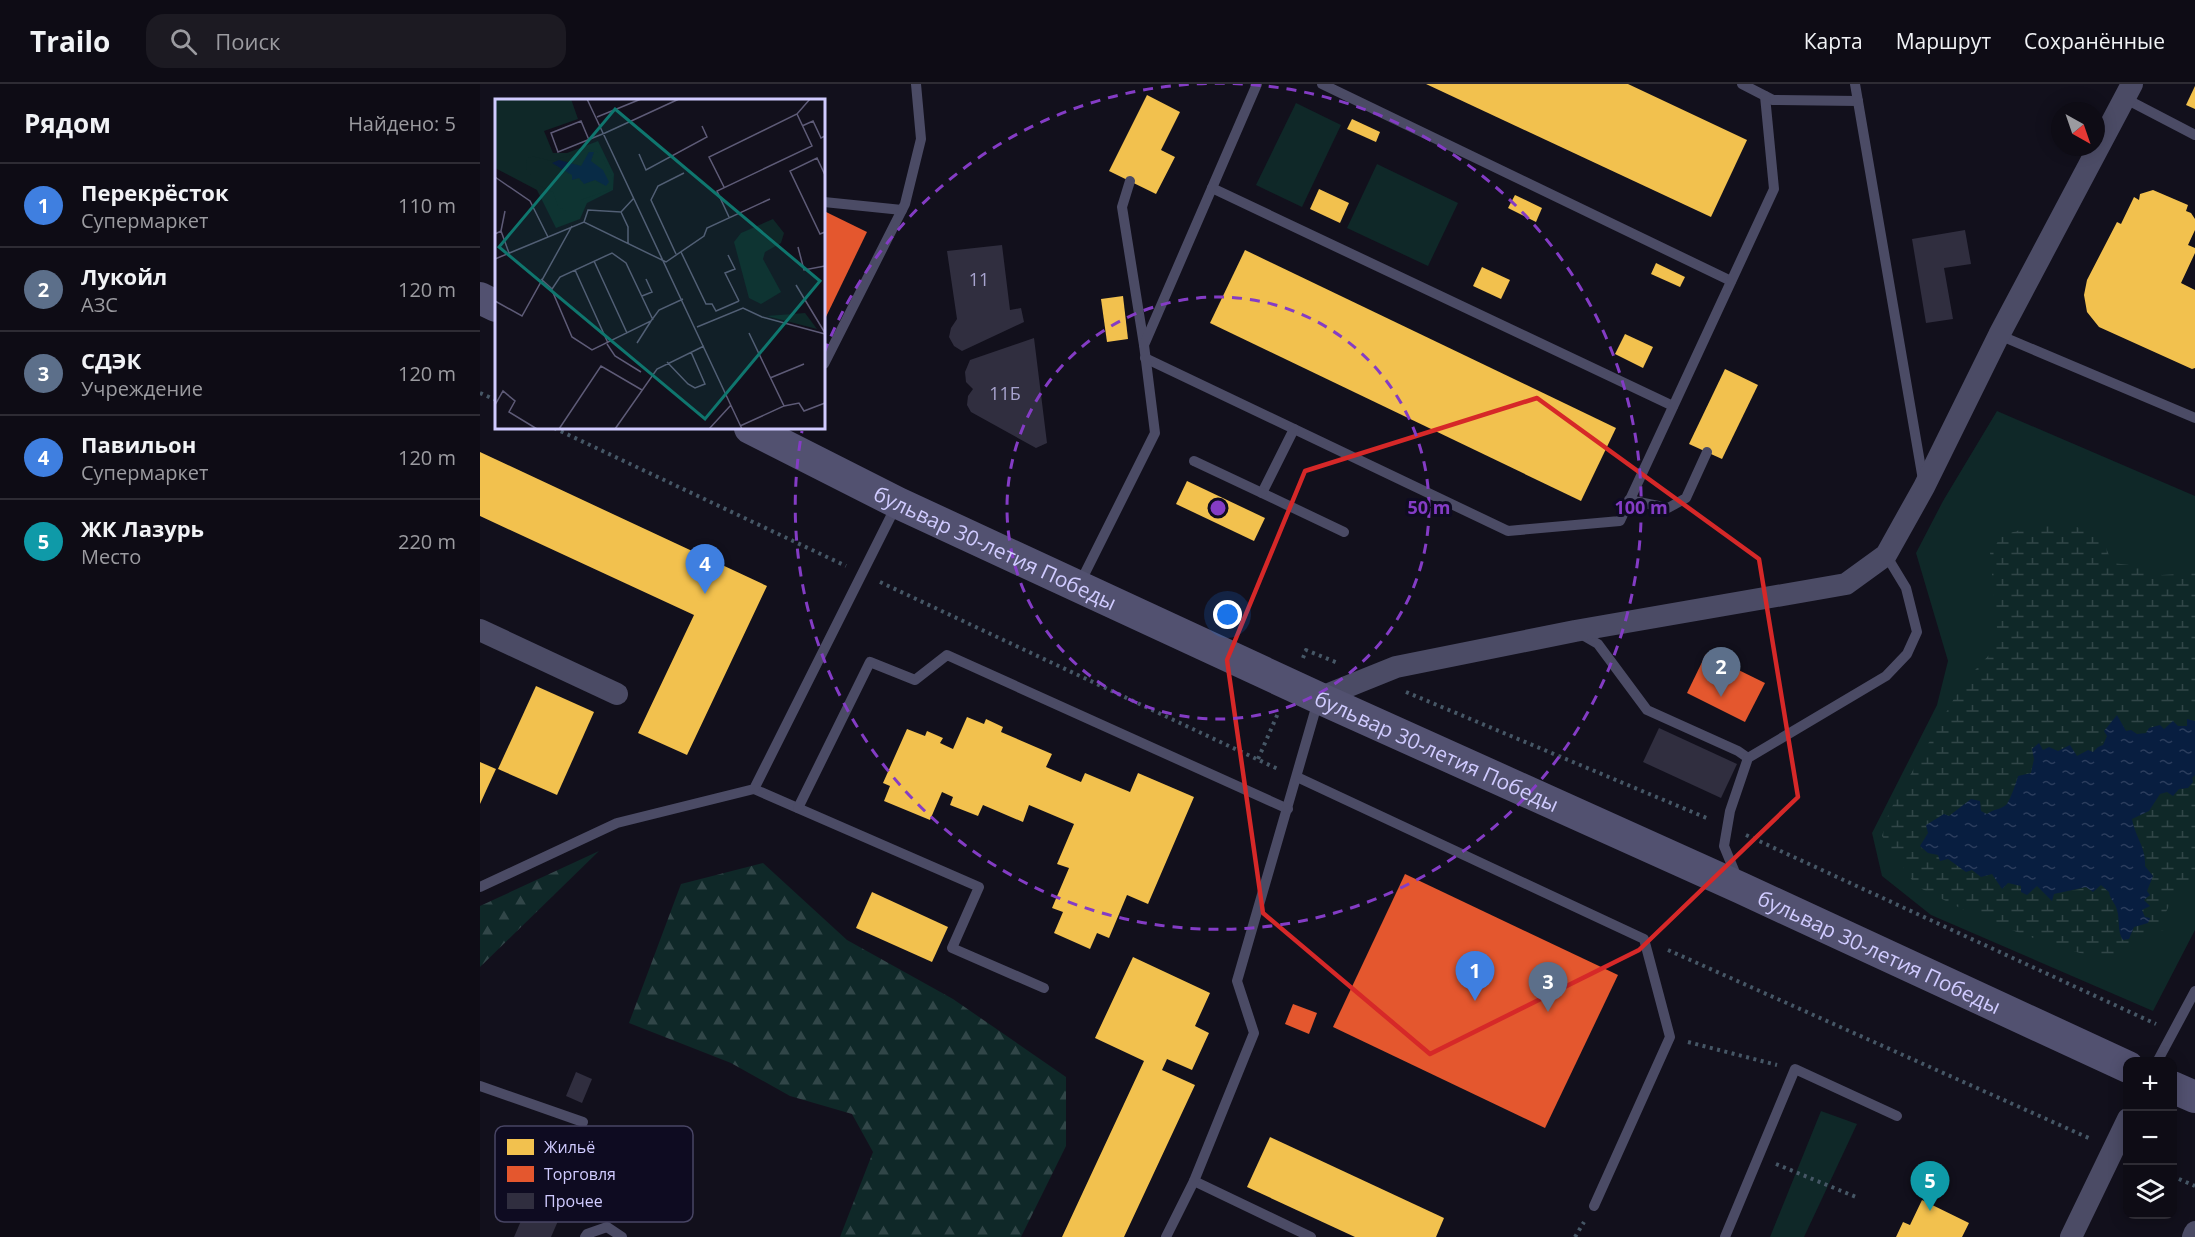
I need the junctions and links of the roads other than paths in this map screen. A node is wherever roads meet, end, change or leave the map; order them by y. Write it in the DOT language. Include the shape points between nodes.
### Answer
graph roads {
  1 [pos="916,84"];
  2 [pos="1257,84"];
  3 [pos="1322,84"];
  4 [pos="1742,84"];
  5 [pos="1855,84"];
  6 [pos="2128,91"];
  7 [pos="1765,96"];
  8 [pos="1858,101"];
  9 [pos="2195,135"];
  10 [pos="1130,181"];
  11 [pos="1212,188"];
  12 [pos="825,202"];
  13 [pos="902,210"];
  14 [pos="1731,280"];
  15 [pos="480,298"];
  16 [pos="495,306"];
  17 [pos="1999,335"];
  18 [pos="1144,345"];
  19 [pos="825,358"];
  20 [pos="1145,358"];
  21 [pos="1673,406"];
  22 [pos="2195,418"];
  23 [pos="753,429"];
  24 [pos="1293,429"];
  25 [pos="1707,452"];
  26 [pos="1194,461"];
  27 [pos="1924,487"];
  28 [pos="1262,493"];
  29 [pos="1629,500"];
  30 [pos="898,503"];
  31 [pos="1344,532"];
  32 [pos="1886,555"];
  33 [pos="1078,586"];
  34 [pos="480,630"];
  35 [pos="1575,631"];
  36 [pos="617,694"];
  37 [pos="1319,698"];
  38 [pos="1748,758"];
  39 [pos="1297,777"];
  40 [pos="754,789"];
  41 [pos="798,808"];
  42 [pos="1288,809"];
  43 [pos="480,887"];
  44 [pos="1741,888"];
  45 [pos="1044,988"];
  46 [pos="2195,991"];
  47 [pos="2160,1057"];
  48 [pos="2123,1065"];
  49 [pos="480,1086"];
  50 [pos="2177,1089"];
  51 [pos="2195,1097"];
  52 [pos="1897,1116"];
  53 [pos="583,1122"];
  54 [pos="2123,1127"];
  55 [pos="1194,1180"];
  56 [pos="1594,1206"];
  57 [pos="2195,1232"];
  58 [pos="585,1237"];
  59 [pos="622,1237"];
  60 [pos="1166,1237"];
  61 [pos="1311,1237"];
  62 [pos="1725,1237"];
  63 [pos="2071,1237"];
  64 [pos="2193,1237"];
  1 -- 13 [label="lane" via="921,139"];
  2 -- 11 [label="lane"];
  3 -- 14 [label="lane"];
  4 -- 7 [label="lane"];
  5 -- 8 [label="lane"];
  6 -- 9 [label="lane"];
  6 -- 17 [label="street"];
  7 -- 8 [label="lane" via="1773,100"];
  7 -- 14 [label="lane" via="1774,189"];
  8 -- 27 [label="lane"];
  10 -- 18 [label="lane" via="1122,207"];
  11 -- 18 [label="lane"];
  11 -- 21 [label="lane"];
  12 -- 13 [label="lane"];
  13 -- 19 [label="lane"];
  14 -- 21 [label="lane"];
  15 -- 16 [label="main road"];
  17 -- 22 [label="lane"];
  17 -- 27 [label="street"];
  18 -- 20 [label="lane"];
  20 -- 24 [label="lane"];
  20 -- 33 [label="lane" via="1155,433"];
  21 -- 29 [label="lane"];
  23 -- 30 [label="main road, бульвар 30-летия Победы" via="785,439"];
  24 -- 28 [label="lane"];
  24 -- 29 [label="lane" via="1508,531 1620,521"];
  25 -- 29 [label="lane" via="1686,498 1668,507"];
  26 -- 28 [label="lane"];
  27 -- 32 [label="street"];
  28 -- 31 [label="lane"];
  30 -- 33 [label="main road, бульвар 30-летия Победы"];
  30 -- 40 [label="lane"];
  32 -- 35 [label="street" via="1846,584"];
  32 -- 38 [label="lane" via="1906,588 1917,632 1906,654 1886,676"];
  33 -- 37 [label="main road, бульвар 30-летия Победы"];
  34 -- 36 [label="street"];
  35 -- 37 [label="street" via="1396,667"];
  35 -- 38 [label="lane" via="1598,644 1647,710"];
  37 -- 39 [label="lane"];
  37 -- 44 [label="main road, бульвар 30-летия Победы"];
  38 -- 44 [label="lane" via="1730,811 1724,846"];
  39 -- 42 [label="lane"];
  39 -- 56 [label="lane" via="1644,939 1670,1037"];
  40 -- 41 [label="lane"];
  40 -- 43 [label="lane" via="617,823"];
  41 -- 42 [label="lane" via="870,662 915,680 946,655"];
  41 -- 45 [label="lane" via="979,887 952,948"];
  42 -- 55 [label="lane" via="1237,981 1254,1033"];
  44 -- 48 [label="main road, бульвар 30-летия Победы"];
  46 -- 47 [label="lane"];
  49 -- 53 [label="lane"];
  50 -- 51 [label="main road"];
  52 -- 62 [label="lane" via="1795,1070"];
  54 -- 63 [label="street"];
  55 -- 60 [label="lane"];
  55 -- 61 [label="lane"];
  57 -- 64 [label="street"];
  58 -- 59 [label="lane" via="607,1227"];
}
